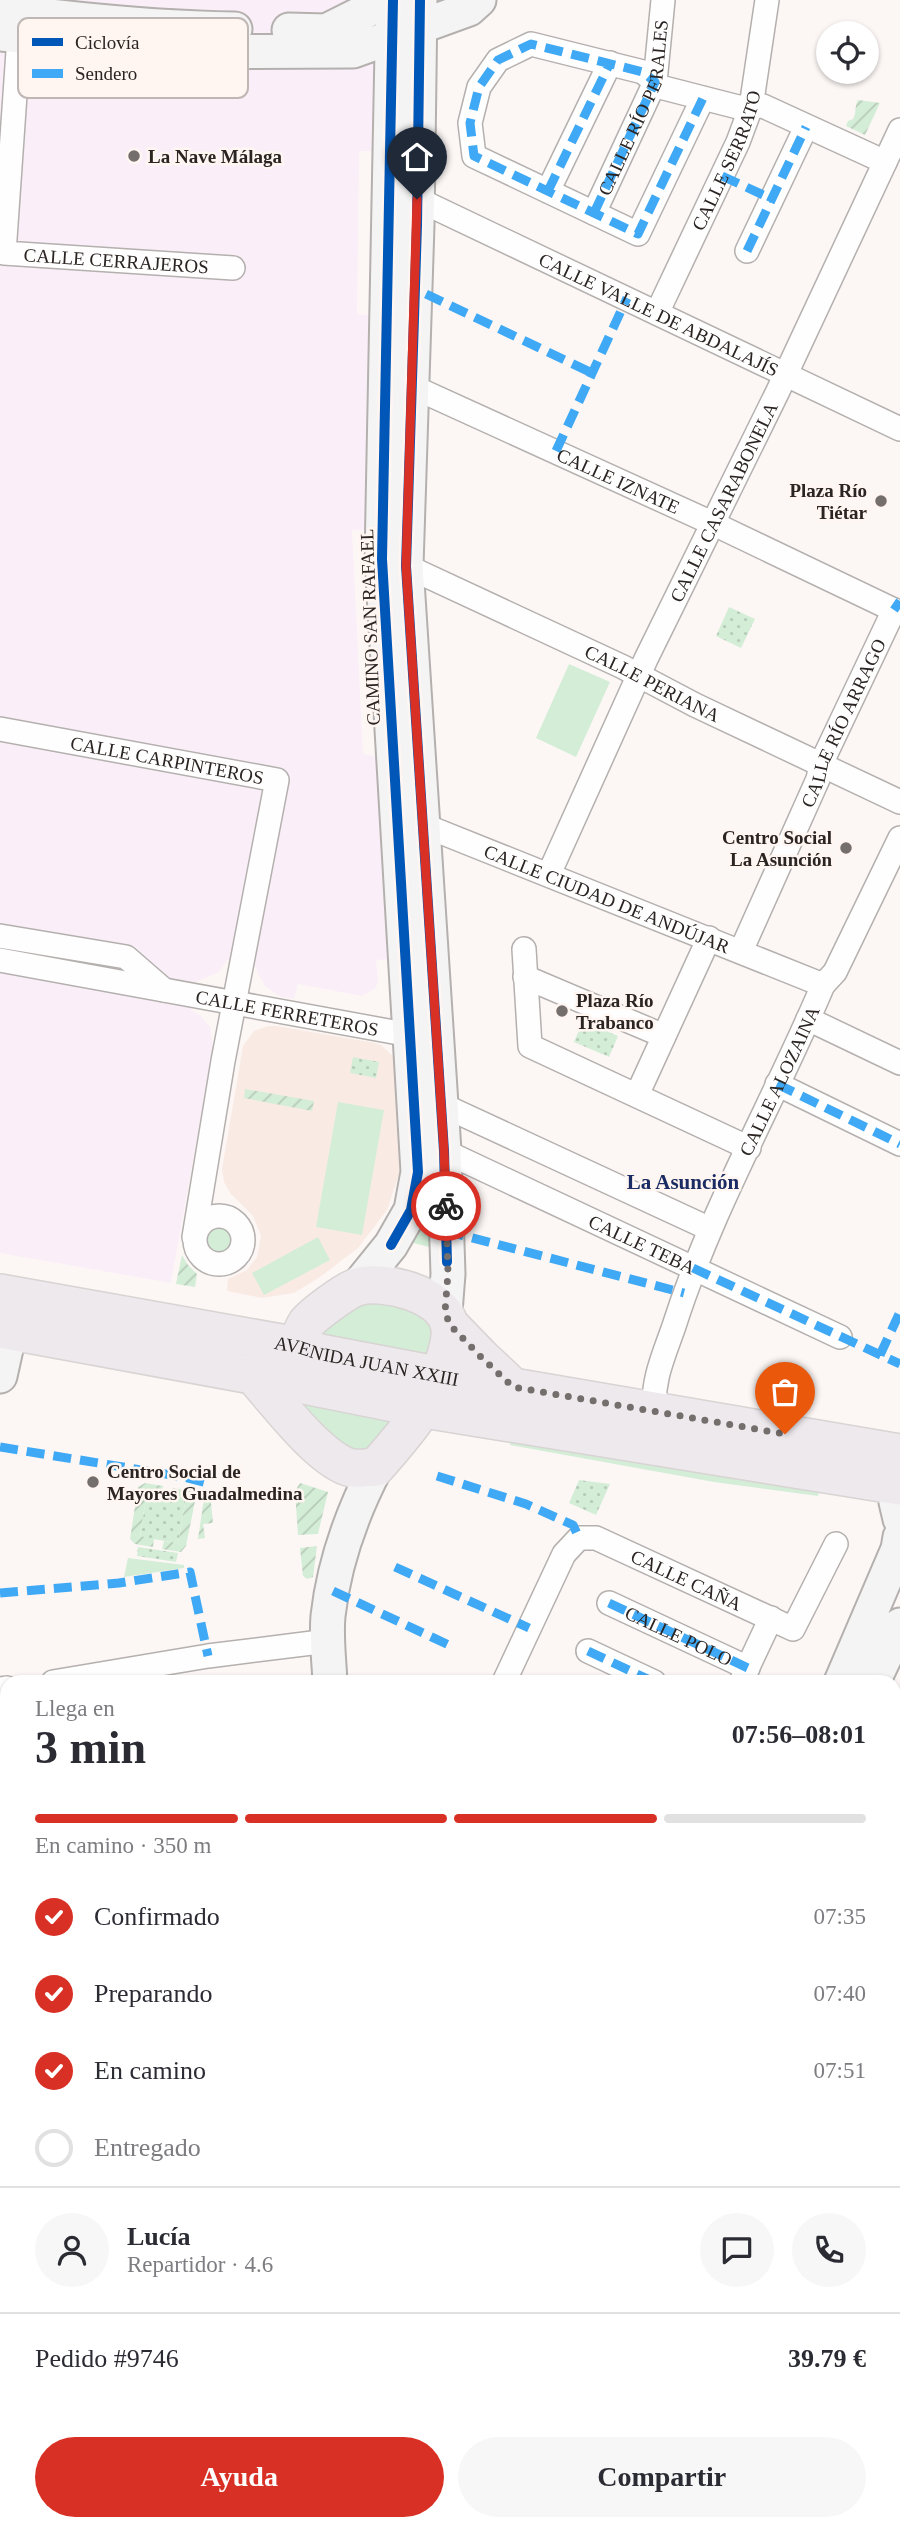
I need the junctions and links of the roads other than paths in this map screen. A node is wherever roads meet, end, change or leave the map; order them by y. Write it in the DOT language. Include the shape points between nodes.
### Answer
graph roads {
  1 [pos="378,0"];
  2 [pos="393,0"];
  3 [pos="478,0"];
  4 [pos="663,0"];
  5 [pos="767,0"];
  6 [pos="0,10"];
  7 [pos="64,18"];
  8 [pos="411,20"];
  9 [pos="248,30"];
  10 [pos="9,36"];
  11 [pos="248,52"];
  12 [pos="610,63"];
  13 [pos="655,82"];
  14 [pos="703,98"];
  15 [pos="751,107"];
  16 [pos="806,127"];
  17 [pos="900,130"];
  18 [pos="885,162"];
  19 [pos="548,191"];
  20 [pos="417,199"];
  21 [pos="594,213"];
  22 [pos="747,251"];
  23 [pos="233,268"];
  24 [pos="657,313"];
  25 [pos="786,374"];
  26 [pos="411,387"];
  27 [pos="900,429"];
  28 [pos="714,524"];
  29 [pos="406,566"];
  30 [pos="897,612"];
  31 [pos="639,676"];
  32 [pos="0,729"];
  33 [pos="821,764"];
  34 [pos="900,802"];
  35 [pos="423,825"];
  36 [pos="900,838"];
  37 [pos="399,848"];
  38 [pos="549,874"];
  39 [pos="0,936"];
  40 [pos="709,938"];
  41 [pos="524,950"];
  42 [pos="741,951"];
  43 [pos="0,960"];
  44 [pos="525,977"];
  45 [pos="823,985"];
  46 [pos="164,990"];
  47 [pos="235,1003"];
  48 [pos="808,1019"];
  49 [pos="410,1035"];
  50 [pos="664,1036"];
  51 [pos="900,1063"];
  52 [pos="777,1084"];
  53 [pos="637,1095"];
  54 [pos="440,1104"];
  55 [pos="900,1144"];
  56 [pos="748,1148"];
  57 [pos="444,1151"];
  58 [pos="203,1191"];
  59 [pos="223,1216"];
  60 [pos="709,1229"];
  61 [pos="194,1237"];
  62 [pos="694,1268"];
  63 [pos="356,1287"];
  64 [pos="0,1293"];
  65 [pos="69,1305"];
  66 [pos="447,1319"];
  67 [pos="5,1330"];
  68 [pos="840,1337"];
  69 [pos="298,1346"];
  70 [pos="253,1375"];
  71 [pos="0,1376"];
  72 [pos="441,1376"];
  73 [pos="292,1382"];
  74 [pos="513,1387"];
  75 [pos="424,1409"];
  76 [pos="655,1413"];
  77 [pos="376,1467"];
  78 [pos="897,1486"];
  79 [pos="836,1544"];
  80 [pos="609,1603"];
  81 [pos="771,1618"];
  82 [pos="899,1630"];
  83 [pos="328,1641"];
  84 [pos="588,1651"];
  85 [pos="95,1675"];
  86 [pos="330,1675"];
  87 [pos="507,1675"];
  88 [pos="639,1675"];
  89 [pos="745,1675"];
  90 [pos="844,1675"];
  91 [pos="876,1675"];
  1 -- 9 [label="main road" via="372,8 326,31"];
  2 -- 8 [label="main road, CAMINO SAN RAFAEL"];
  3 -- 8 [label="main road" via="469,9"];
  4 -- 13 [label="street, CALLE RÍO PERALES"];
  5 -- 15 [label="street, CALLE SERRATO"];
  6 -- 7 [label="main road"];
  8 -- 11 [label="main road" via="353,51"];
  8 -- 20 [label="main road, CAMINO SAN RAFAEL" via="418,70"];
  8 -- 37 [label="main road, CAMINO SAN RAFAEL" via="382,559"];
  10 -- 23 [label="street, CALLE CERRAJEROS" via="4,253"];
  12 -- 13 [label="street" via="643,72"];
  12 -- 19 [label="street"];
  12 -- 19 [label="street" via="531,44 498,60 480,87 470,123 474,156"];
  13 -- 14 [label="street"];
  13 -- 21 [label="street, CALLE RÍO PERALES"];
  14 -- 15 [label="street"];
  14 -- 21 [label="street" via="638,234"];
  15 -- 16 [label="street" via="763,106"];
  15 -- 24 [label="street, CALLE SERRATO"];
  16 -- 18 [label="street"];
  16 -- 22 [label="street"];
  17 -- 18 [label="street, CALLE CASARABONELA"];
  18 -- 25 [label="street, CALLE CASARABONELA"];
  19 -- 21 [label="street"];
  20 -- 24 [label="street, CALLE VALLE DE ABDALAJÍS"];
  20 -- 26 [label="main road, CAMINO SAN RAFAEL"];
  24 -- 25 [label="street, CALLE VALLE DE ABDALAJÍS"];
  25 -- 27 [label="street, CALLE VALLE DE ABDALAJÍS"];
  25 -- 28 [label="street, CALLE CASARABONELA"];
  26 -- 28 [label="street, CALLE IZNATE"];
  26 -- 29 [label="main road, CAMINO SAN RAFAEL"];
  28 -- 30 [label="street, CALLE IZNATE"];
  28 -- 31 [label="street, CALLE CASARABONELA"];
  29 -- 31 [label="street, CALLE PERIANA"];
  29 -- 35 [label="main road, CAMINO SAN RAFAEL"];
  30 -- 33 [label="street, CALLE RÍO ARRAGO"];
  31 -- 33 [label="street, CALLE PERIANA"];
  31 -- 38 [label="street, CALLE CASARABONELA"];
  32 -- 47 [label="street, CALLE CARPINTEROS" via="277,780"];
  33 -- 34 [label="street, CALLE PERIANA"];
  33 -- 42 [label="street, CALLE RÍO ARRAGO"];
  35 -- 37 [label="street" via="408,832"];
  35 -- 38 [label="street, CALLE CIUDAD DE ANDÚJAR"];
  35 -- 54 [label="main road, CAMINO SAN RAFAEL"];
  36 -- 45 [label="street, CALLE ALOZAINA" via="835,972"];
  37 -- 49 [label="main road, CAMINO SAN RAFAEL"];
  38 -- 40 [label="street, CALLE CIUDAD DE ANDÚJAR"];
  39 -- 46 [label="street" via="126,957"];
  40 -- 42 [label="street, CALLE CIUDAD DE ANDÚJAR"];
  40 -- 50 [label="street"];
  41 -- 44 [label="street"];
  42 -- 45 [label="street, CALLE CIUDAD DE ANDÚJAR"];
  43 -- 46 [label="street, CALLE FERRETEROS"];
  44 -- 50 [label="street"];
  44 -- 53 [label="street" via="530,1046"];
  45 -- 48 [label="street, CALLE ALOZAINA"];
  46 -- 47 [label="street, CALLE FERRETEROS"];
  47 -- 49 [label="street, CALLE FERRETEROS"];
  47 -- 58 [label="street"];
  48 -- 51 [label="street"];
  48 -- 52 [label="street, CALLE ALOZAINA"];
  49 -- 63 [label="main road, CAMINO SAN RAFAEL" via="418,1172 411,1210 391,1245"];
  50 -- 53 [label="street"];
  52 -- 55 [label="street"];
  52 -- 56 [label="street, CALLE ALOZAINA"];
  53 -- 56 [label="street"];
  54 -- 57 [label="main road, CAMINO SAN RAFAEL"];
  54 -- 60 [label="street"];
  56 -- 60 [label="street, CALLE ALOZAINA"];
  57 -- 62 [label="street, CALLE TEBA"];
  57 -- 66 [label="main road, CAMINO SAN RAFAEL"];
  58 -- 59 [label="street"];
  58 -- 61 [label="street"];
  59 -- 61 [label="street" via="206,1219"];
  59 -- 61 [label="street" via="235,1221 242,1231 240,1254 233,1260 222,1265 203,1259"];
  60 -- 62 [label="street, CALLE ALOZAINA"];
  62 -- 68 [label="street, CALLE TEBA"];
  62 -- 76 [label="street, CALLE ALOZAINA" via="655,1380"];
  63 -- 66 [label="main road" via="403,1288 423,1295"];
  63 -- 69 [label="main road" via="306,1324"];
  64 -- 65 [label="main road, AVENIDA JUAN XXIII"];
  65 -- 67 [label="main road"];
  65 -- 69 [label="main road, AVENIDA JUAN XXIII"];
  66 -- 72 [label="main road" via="450,1342"];
  66 -- 74 [label="main road"];
  67 -- 70 [label="main road, AVENIDA JUAN XXIII"];
  67 -- 71 [label="main road"];
  69 -- 72 [label="main road, AVENIDA JUAN XXIII"];
  69 -- 73 [label="main road"];
  70 -- 73 [label="main road, AVENIDA JUAN XXIII"];
  70 -- 77 [label="main road" via="329,1456 350,1469"];
  72 -- 74 [label="main road, AVENIDA JUAN XXIII"];
  72 -- 75 [label="main road"];
  73 -- 75 [label="main road, AVENIDA JUAN XXIII"];
  74 -- 76 [label="main road, AVENIDA JUAN XXIII"];
  75 -- 77 [label="main road"];
  75 -- 78 [label="main road, AVENIDA JUAN XXIII"];
  76 -- 78 [label="main road, AVENIDA JUAN XXIII"];
  77 -- 83 [label="main road" via="338,1555"];
  78 -- 90 [label="main road" via="898,1549"];
  79 -- 81 [label="street, CALLE CAÑA" via="793,1629"];
  80 -- 89 [label="street, CALLE POLO"];
  81 -- 87 [label="street, CALLE CAÑA" via="596,1538 579,1538 564,1554"];
  81 -- 89 [label="street"];
  82 -- 91 [label="main road"];
  83 -- 85 [label="street"];
  83 -- 86 [label="main road"];
  84 -- 88 [label="street"];
}
